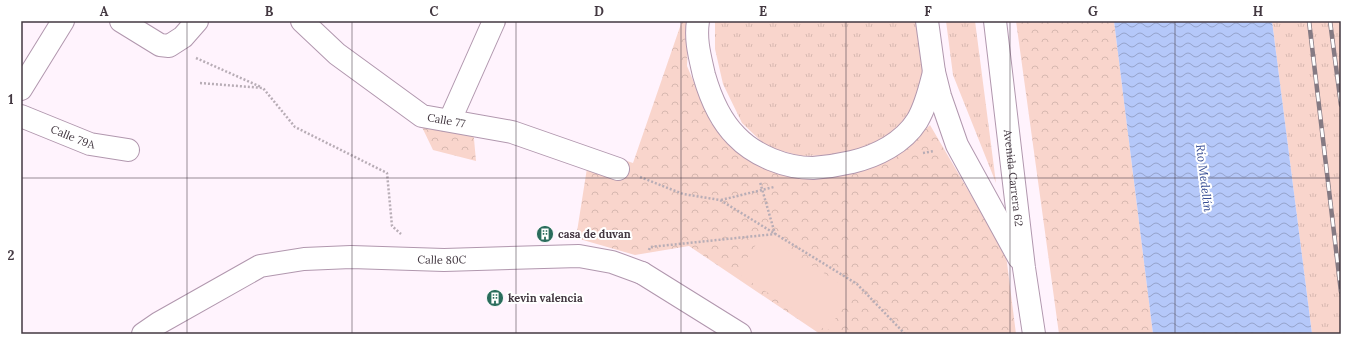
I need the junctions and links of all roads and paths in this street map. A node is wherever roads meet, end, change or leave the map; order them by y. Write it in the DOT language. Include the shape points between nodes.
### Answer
graph roads {
  1 [pos="62,21"];
  2 [pos="121,21"];
  3 [pos="197,21"];
  4 [pos="302,21"];
  5 [pos="494,21"];
  6 [pos="698,21"];
  7 [pos="926,21"];
  8 [pos="995,21"];
  9 [pos="169,46"];
  10 [pos="934,72"];
  11 [pos="200,83"];
  12 [pos="263,88"];
  13 [pos="21,89"];
  14 [pos="21,116"];
  15 [pos="450,120"];
  16 [pos="750,148"];
  17 [pos="128,150"];
  18 [pos="618,169"];
  19 [pos="775,234"];
  20 [pos="404,236"];
  21 [pos="1024,268"];
  22 [pos="642,273"];
  23 [pos="143,334"];
  24 [pos="740,334"];
  25 [pos="905,334"];
  26 [pos="1034,334"];
  1 -- 13 [label="main road"];
  2 -- 9 [label="main road" via="160,45"];
  3 -- 9 [label="main road" via="183,37"];
  4 -- 15 [label="main road, Calle 77" via="337,54 422,116"];
  5 -- 15 [label="main road"];
  6 -- 16 [label="main road" via="696,33 708,89 736,136"];
  7 -- 10 [label="main road"];
  8 -- 21 [label="main road, Avenida Carrera 62"];
  9 -- 12 [label="path"];
  10 -- 16 [label="main road" via="918,120 892,146 877,154 835,166 812,168 774,161"];
  10 -- 21 [label="main road" via="957,145"];
  11 -- 12 [label="path"];
  12 -- 20 [label="path" via="295,127 387,172 392,226"];
  14 -- 17 [label="main road, Calle 79A" via="90,144"];
  15 -- 18 [label="main road, Calle 77" via="512,132"];
  16 -- 19 [label="path"];
  18 -- 19 [label="path" via="683,194 720,200"];
  19 -- 22 [label="path" via="650,247"];
  19 -- 25 [label="path" via="857,284"];
  21 -- 26 [label="main road, Avenida Carrera 62"];
  22 -- 23 [label="main road, Calle 80C" via="612,262 579,256 444,260 351,257 304,259 260,266"];
  22 -- 24 [label="main road, Calle 80C"];
}
